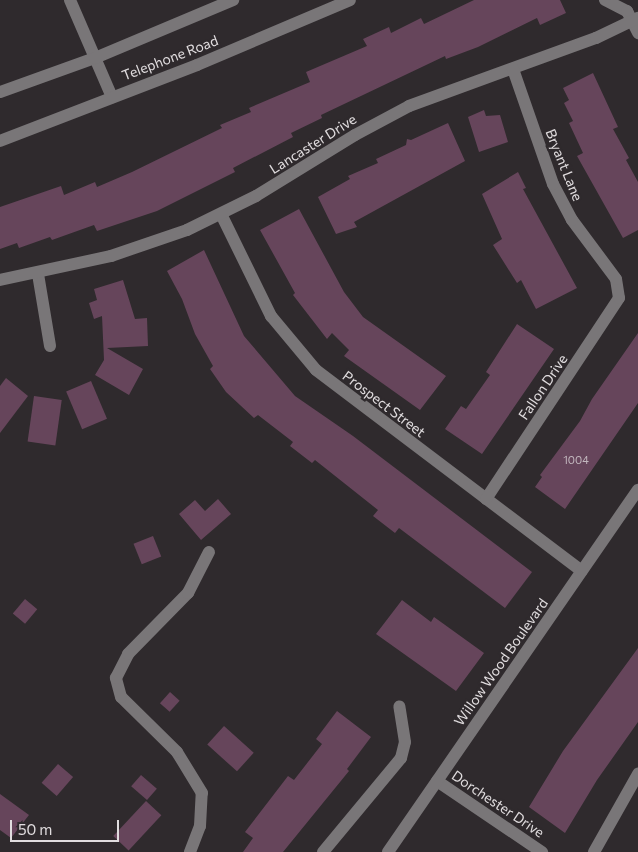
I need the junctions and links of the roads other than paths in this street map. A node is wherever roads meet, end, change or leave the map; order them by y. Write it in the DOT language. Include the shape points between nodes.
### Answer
graph roads {
  1 [pos="70,0"];
  2 [pos="233,0"];
  3 [pos="350,0"];
  4 [pos="605,0"];
  5 [pos="632,12"];
  6 [pos="638,33"];
  7 [pos="95,58"];
  8 [pos="513,69"];
  9 [pos="0,92"];
  10 [pos="112,97"];
  11 [pos="0,141"];
  12 [pos="221,214"];
  13 [pos="38,274"];
  14 [pos="0,280"];
  15 [pos="619,289"];
  16 [pos="50,346"];
  17 [pos="638,490"];
  18 [pos="486,499"];
  19 [pos="209,552"];
  20 [pos="582,571"];
  21 [pos="399,706"];
  22 [pos="638,774"];
  23 [pos="437,781"];
  24 [pos="190,852"];
  25 [pos="324,852"];
  26 [pos="388,852"];
  27 [pos="542,852"];
  28 [pos="594,852"];
  1 -- 7 [label="street"];
  2 -- 7 [label="street, Telephone Road"];
  3 -- 10 [label="street, Telephone Road"];
  4 -- 5 [label="street"];
  5 -- 6 [label="street"];
  5 -- 8 [label="street, Lancaster Drive" via="596,38"];
  7 -- 9 [label="street, Telephone Road"];
  7 -- 10 [label="street"];
  8 -- 12 [label="street, Lancaster Drive" via="456,86 409,106"];
  8 -- 15 [label="street, Bryant Lane" via="556,190 578,228 616,279"];
  10 -- 11 [label="street, Telephone Road"];
  12 -- 13 [label="street, Lancaster Drive" via="130,251"];
  12 -- 18 [label="street, Prospect Street" via="271,316 316,370"];
  13 -- 14 [label="street, Lancaster Drive"];
  13 -- 16 [label="street"];
  15 -- 18 [label="street, Fallon Drive" via="615,307"];
  17 -- 20 [label="street, Willow Wood Boulevard"];
  18 -- 20 [label="street, Prospect Street"];
  19 -- 24 [label="street" via="188,593 128,654 116,678 121,698 177,752 202,793 200,826"];
  20 -- 23 [label="street, Willow Wood Boulevard"];
  21 -- 25 [label="street" via="405,742 401,758"];
  22 -- 28 [label="street"];
  23 -- 26 [label="street, Willow Wood Boulevard"];
  23 -- 27 [label="street, Dorchester Drive"];
}
